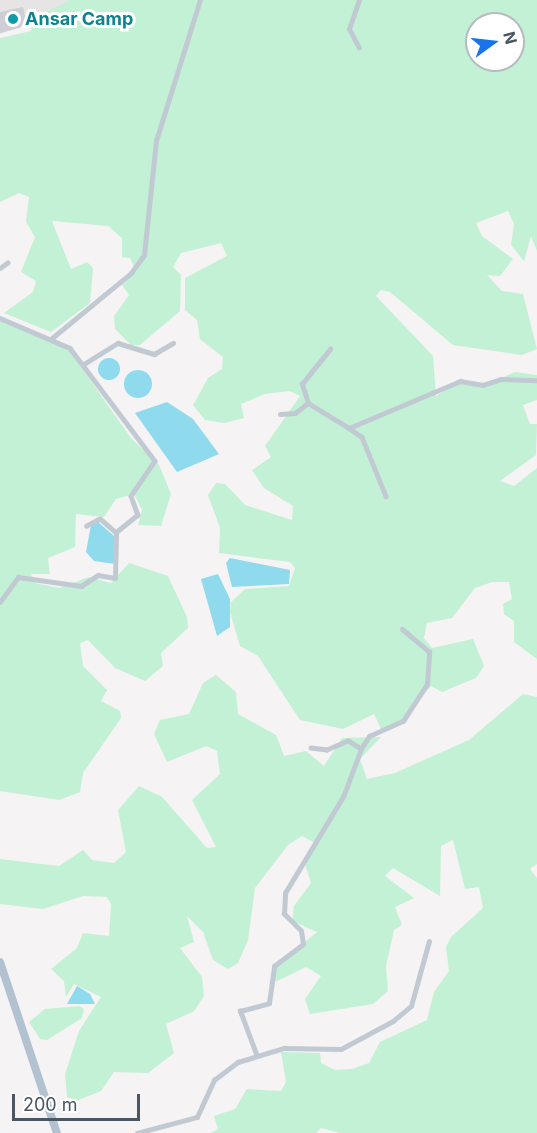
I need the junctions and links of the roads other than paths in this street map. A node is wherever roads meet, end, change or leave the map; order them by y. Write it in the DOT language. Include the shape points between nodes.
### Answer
graph roads {
  1 [pos="200,0"];
  2 [pos="359,0"];
  3 [pos="358,48"];
  4 [pos="7,263"];
  5 [pos="0,268"];
  6 [pos="0,318"];
  7 [pos="52,338"];
  8 [pos="172,343"];
  9 [pos="330,349"];
  10 [pos="84,364"];
  11 [pos="537,380"];
  12 [pos="308,403"];
  13 [pos="280,414"];
  14 [pos="349,428"];
  15 [pos="386,496"];
  16 [pos="87,525"];
  17 [pos="116,533"];
  18 [pos="0,602"];
  19 [pos="402,629"];
  20 [pos="311,748"];
  21 [pos="361,749"];
  22 [pos="429,941"];
  23 [pos="0,962"];
  24 [pos="256,1054"];
  25 [pos="57,1133"];
  26 [pos="137,1133"];
  1 -- 7 [label="street" via="156,141 144,255 131,273"];
  2 -- 3 [label="street" via="349,29"];
  4 -- 5 [label="street"];
  6 -- 7 [label="street"];
  7 -- 10 [label="street"];
  8 -- 10 [label="street" via="154,354 118,344"];
  9 -- 12 [label="street" via="302,384"];
  10 -- 17 [label="street" via="122,423 155,461 131,496 138,515"];
  11 -- 14 [label="street" via="460,381"];
  12 -- 13 [label="street" via="295,414"];
  12 -- 14 [label="street"];
  14 -- 15 [label="street" via="362,437"];
  16 -- 17 [label="street" via="100,519"];
  17 -- 18 [label="street" via="115,578 98,575 81,586 18,577"];
  19 -- 21 [label="street" via="429,652 427,684 403,721 369,736"];
  20 -- 21 [label="street" via="327,750 348,741"];
  21 -- 24 [label="street" via="343,797 285,893 284,914 303,934 303,944 274,966 269,1003 240,1011"];
  22 -- 24 [label="street" via="411,1006 393,1021 340,1049 292,1048"];
  23 -- 25 [label="main road"];
  24 -- 26 [label="street" via="214,1080 197,1117"];
}
